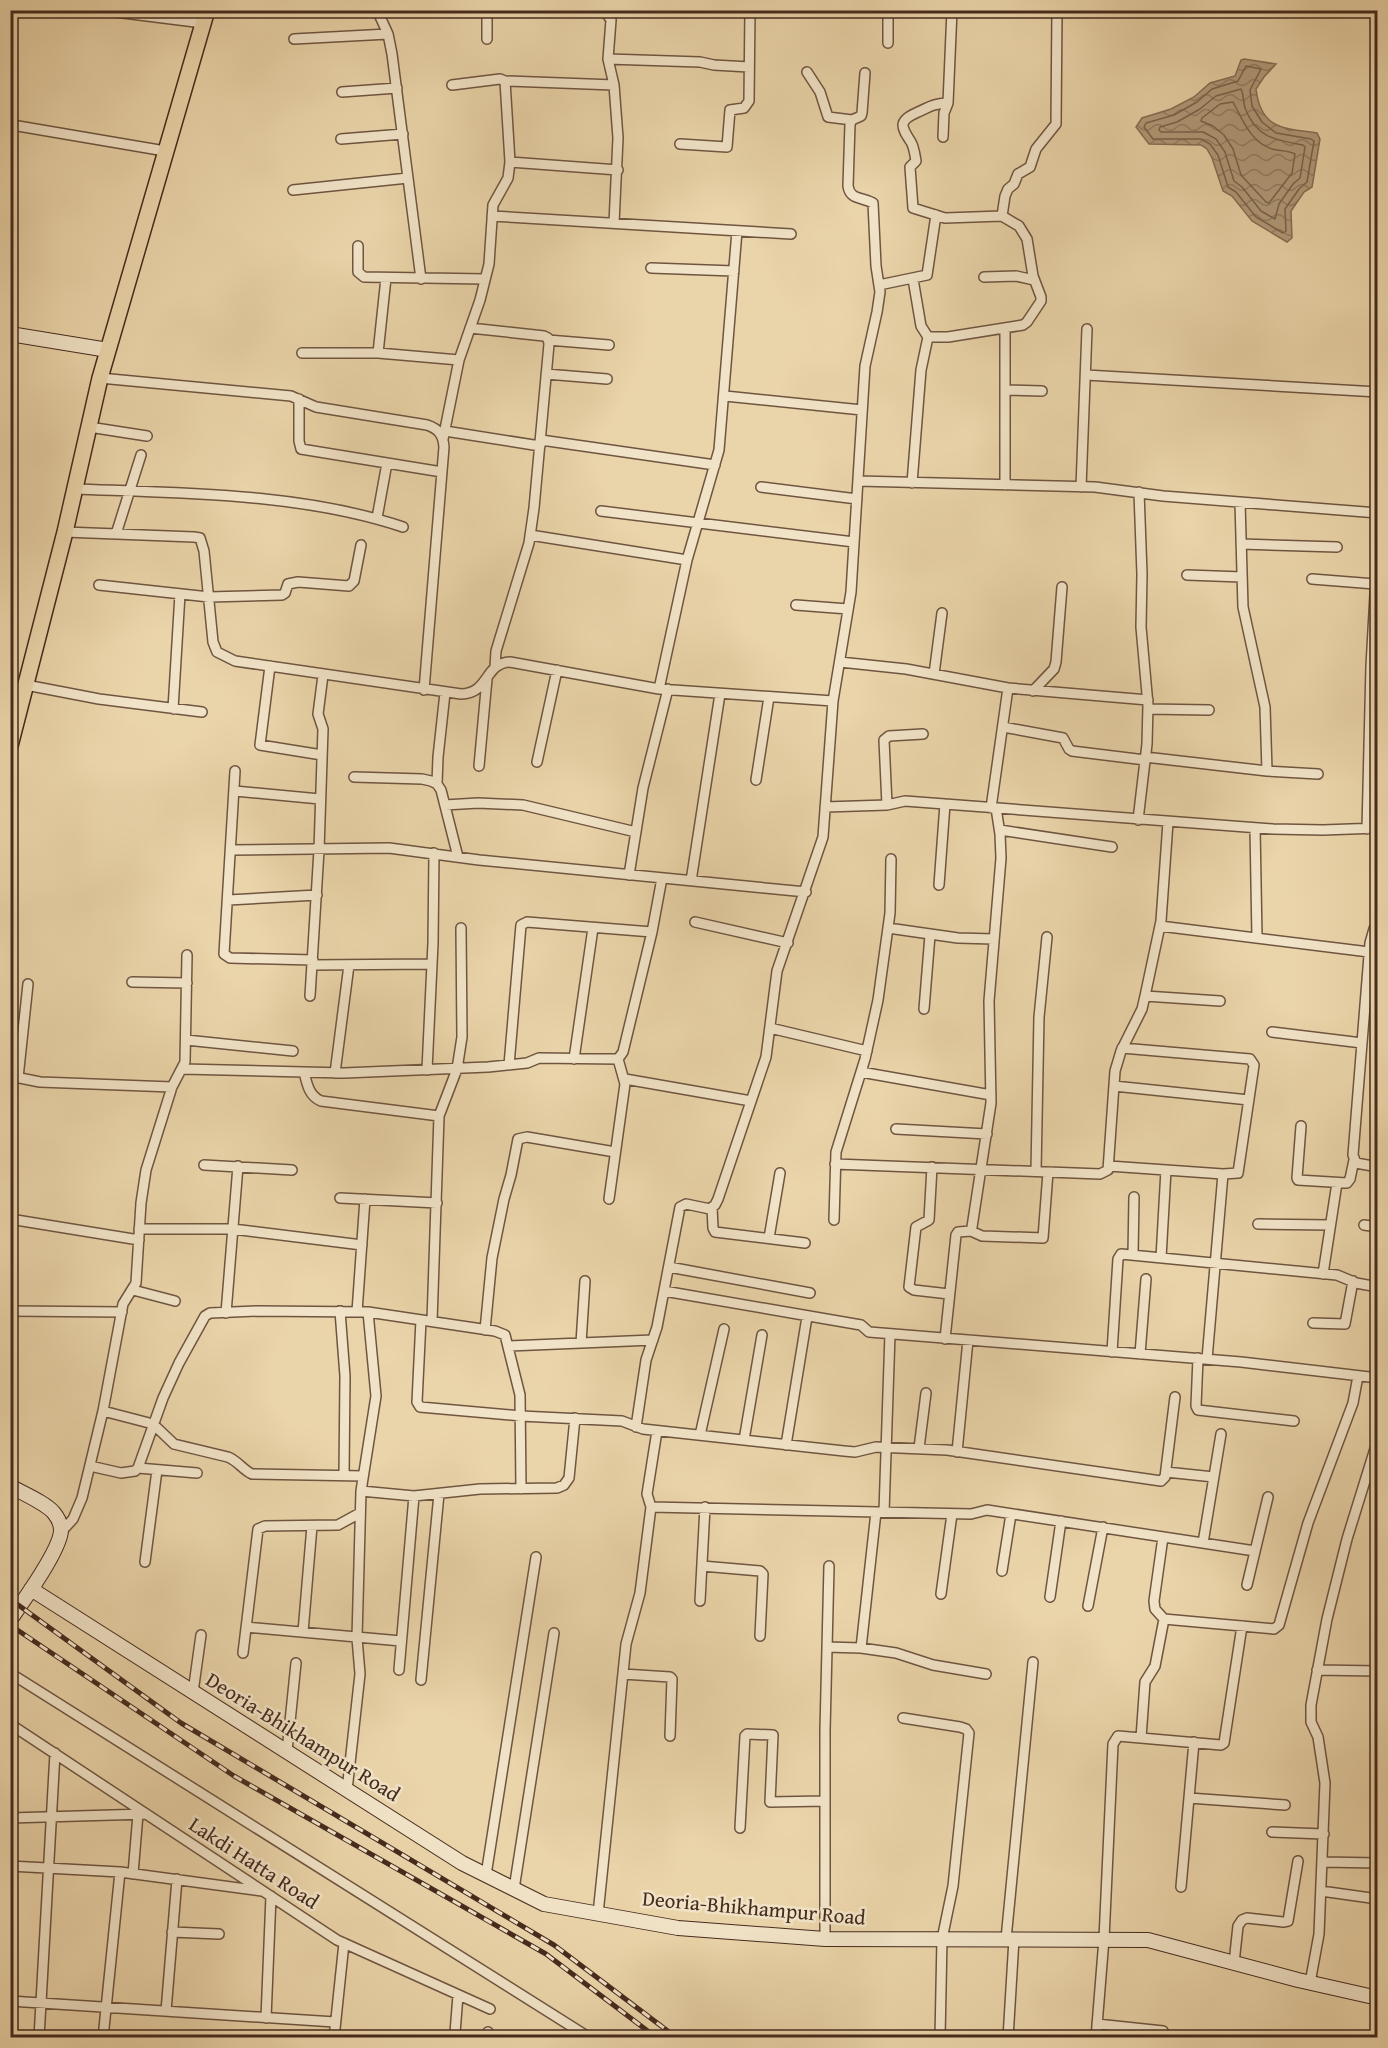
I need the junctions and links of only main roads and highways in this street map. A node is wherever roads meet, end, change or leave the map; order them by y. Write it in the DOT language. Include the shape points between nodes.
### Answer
graph roads {
  1 [pos="205,17"];
  2 [pos="10,334"];
  3 [pos="108,350"];
  4 [pos="10,746"];
  5 [pos="10,1486"];
  6 [pos="31,1589"];
  7 [pos="10,1620"];
  8 [pos="1377,1998"];
  1 -- 3 [label="main road"];
  2 -- 3 [label="main road"];
  3 -- 4 [label="main road"];
  5 -- 6 [label="main road" via="53,1511 59,1521 58,1543"];
  6 -- 7 [label="main road"];
  6 -- 8 [label="main road, Deoria-Bhikhampur Road" via="462,1863 544,1904 678,1928 825,1939 1148,1940"];
}
